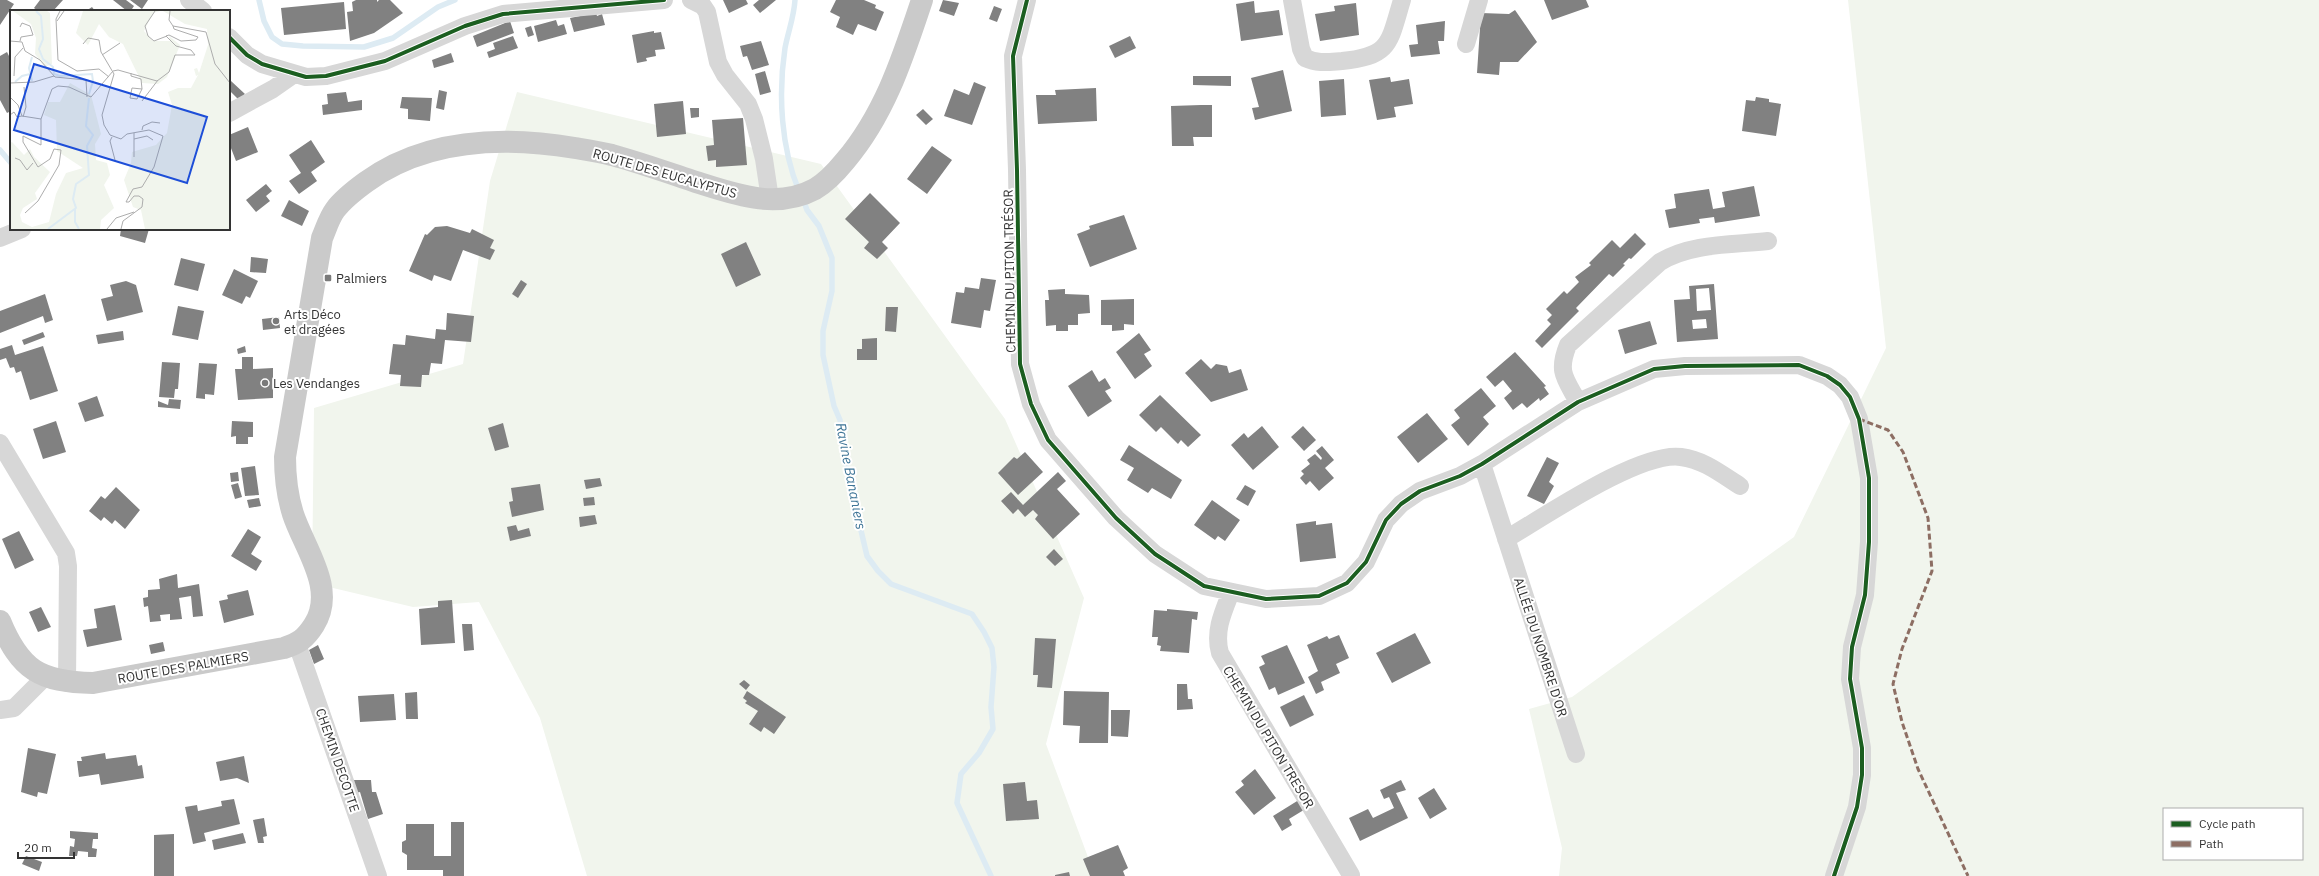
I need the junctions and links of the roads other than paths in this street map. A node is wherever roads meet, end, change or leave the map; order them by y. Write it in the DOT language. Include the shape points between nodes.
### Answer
graph roads {
  1 [pos="189,0"];
  2 [pos="664,0"];
  3 [pos="691,0"];
  4 [pos="922,0"];
  5 [pos="1027,0"];
  6 [pos="1292,0"];
  7 [pos="1402,0"];
  8 [pos="1479,0"];
  9 [pos="202,10"];
  10 [pos="230,38"];
  11 [pos="1466,44"];
  12 [pos="293,75"];
  13 [pos="230,112"];
  14 [pos="777,199"];
  15 [pos="20,230"];
  16 [pos="0,238"];
  17 [pos="1768,241"];
  18 [pos="1578,402"];
  19 [pos="0,443"];
  20 [pos="1482,464"];
  21 [pos="1740,486"];
  22 [pos="1506,539"];
  23 [pos="1231,592"];
  24 [pos="0,621"];
  25 [pos="297,644"];
  26 [pos="46,677"];
  27 [pos="67,683"];
  28 [pos="0,710"];
  29 [pos="1576,754"];
  30 [pos="1351,875"];
  31 [pos="378,876"];
  32 [pos="1834,876"];
  1 -- 9 [label="street"];
  2 -- 12 [label="street" via="502,14 465,26 385,61 326,76"];
  3 -- 14 [label="street" via="704,6 718,62 748,104"];
  4 -- 14 [label="main road, ROUTE DES EUCALYPTUS" via="893,85 863,140 825,183 813,190"];
  5 -- 23 [label="street, CHEMIN DU PITON TRÉSOR" via="1013,56 1020,364 1031,404 1048,440 1116,518 1155,554 1204,586"];
  6 -- 7 [label="street" via="1301,49 1305,58 1316,63 1365,59 1380,52 1390,40"];
  8 -- 11 [label="street"];
  10 -- 12 [label="street" via="247,55 262,64"];
  12 -- 13 [label="street"];
  14 -- 25 [label="main road, ROUTE DES EUCALYPTUS" via="738,196 611,154 518,142 467,143 434,149 377,174 355,190 334,211 322,238 285,457 285,476 293,515 314,562 323,597 318,619 305,639"];
  15 -- 16 [label="street"];
  17 -- 18 [label="street" via="1686,250 1660,262 1568,345 1562,360 1563,374"];
  18 -- 20 [label="street, CHEMIN DU PITON TRÉSOR"];
  18 -- 32 [label="street, CHEMIN DU PITON TRÉSOR" via="1654,368 1686,366 1799,365 1827,376 1840,385 1850,397 1859,420 1869,478 1869,542 1865,594 1852,647 1850,679 1862,748 1862,775 1857,807"];
  19 -- 27 [label="street" via="66,553"];
  20 -- 22 [label="street, ALLÉE DU NOMBRE D'OR"];
  20 -- 23 [label="street, CHEMIN DU PITON TRÉSOR" via="1460,476 1420,491 1401,504 1386,520 1366,562 1347,583 1319,596 1266,599"];
  21 -- 22 [label="street" via="1703,463 1680,457 1658,458 1632,466"];
  22 -- 29 [label="street, ALLÉE DU NOMBRE D'OR"];
  23 -- 30 [label="street, CHEMIN DU PITON TRESOR" via="1218,627 1217,642 1220,653"];
  24 -- 26 [label="main road, ROUTE DES PALMIERS" via="9,642 23,662"];
  25 -- 27 [label="main road, ROUTE DES PALMIERS" via="93,683"];
  25 -- 31 [label="street, CHEMIN DECOTTE"];
  26 -- 27 [label="main road, ROUTE DES PALMIERS"];
  26 -- 28 [label="street" via="14,708"];
}
